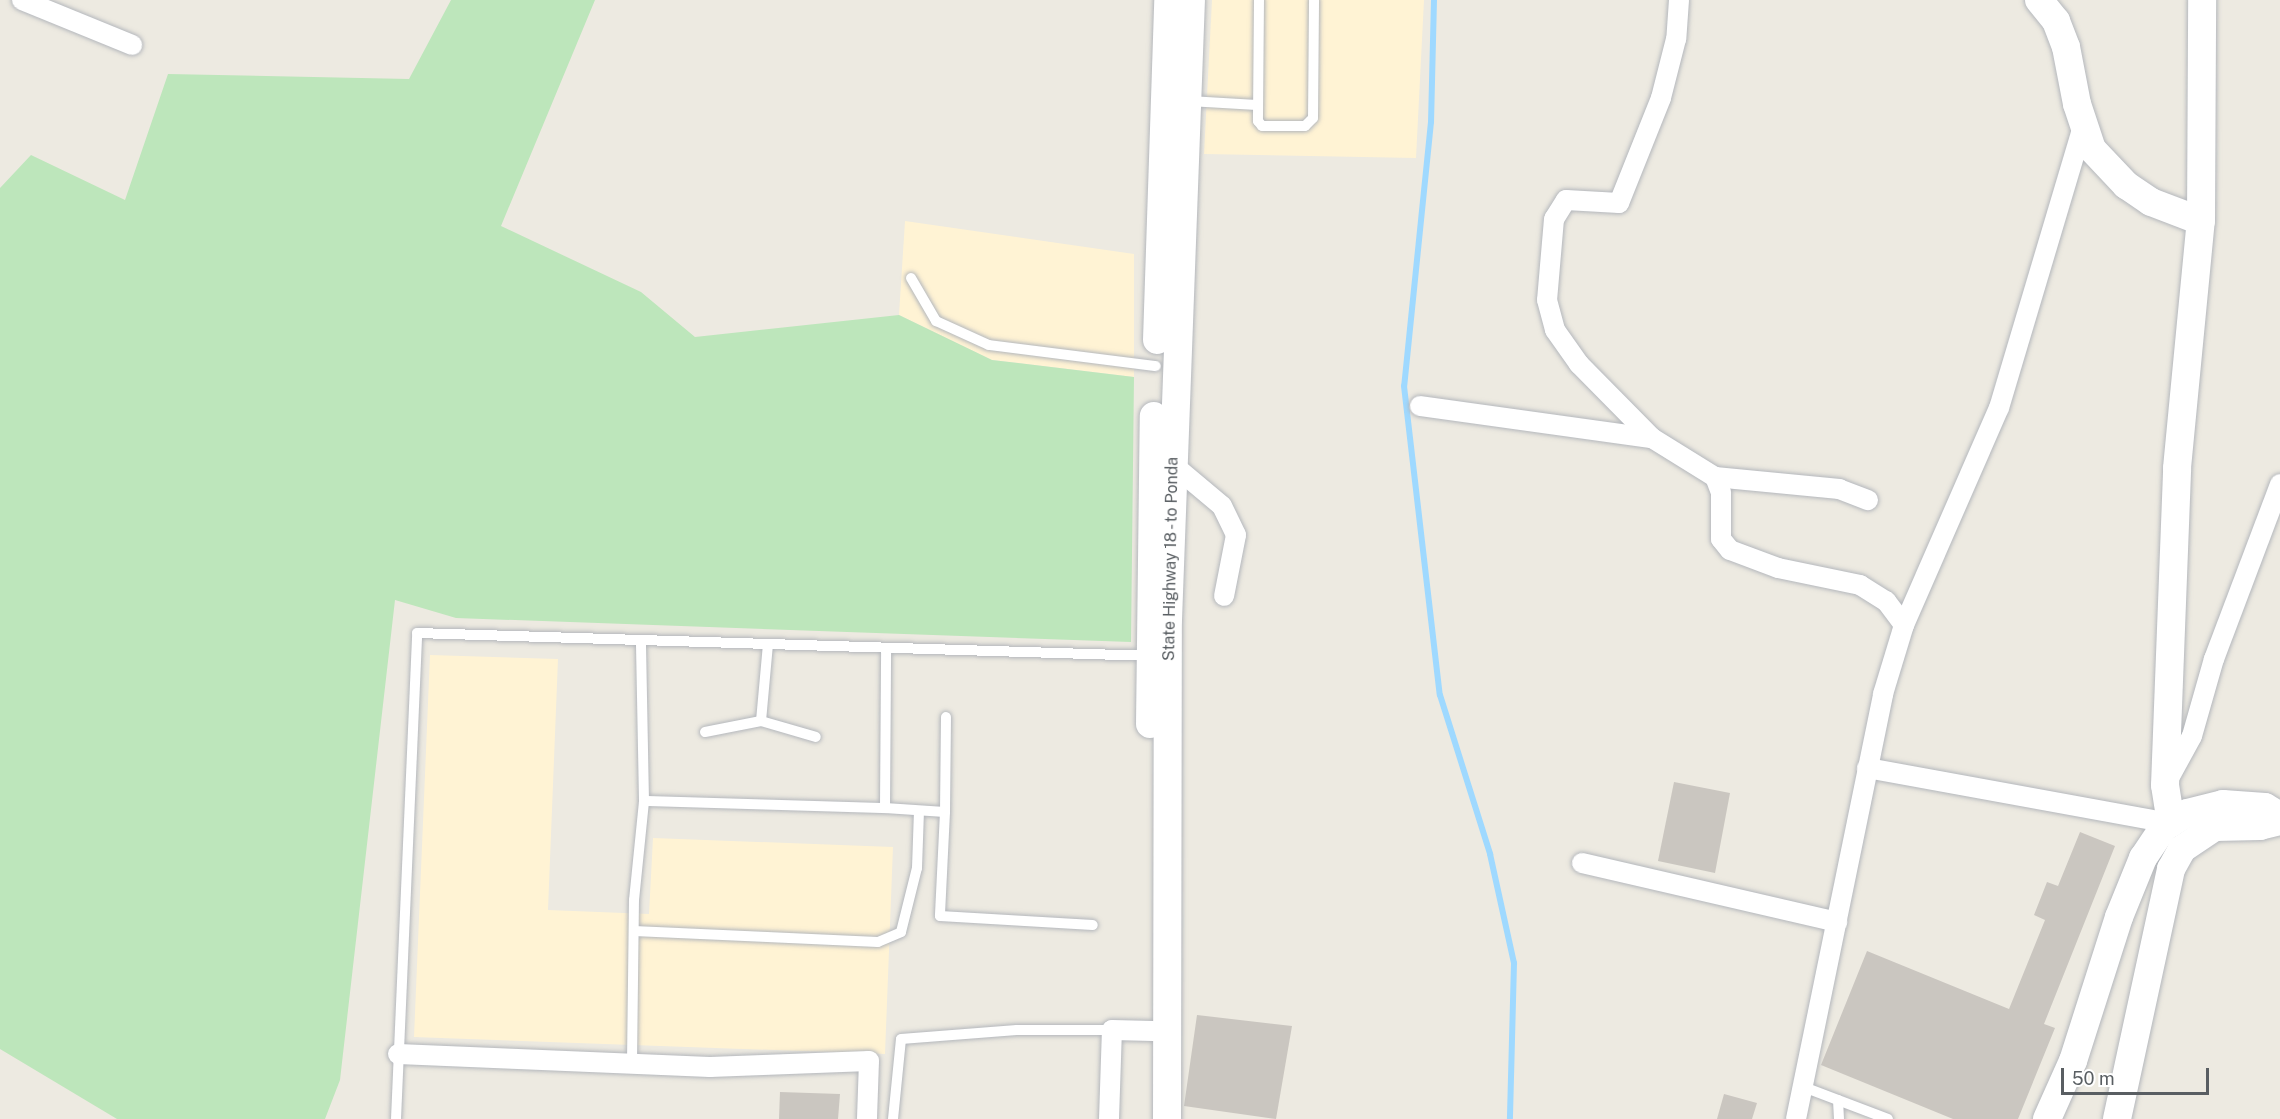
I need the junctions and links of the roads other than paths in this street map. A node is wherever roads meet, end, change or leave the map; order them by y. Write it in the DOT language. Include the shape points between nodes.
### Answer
graph roads {
  1 [pos="22,0"];
  2 [pos="1168,0"];
  3 [pos="1191,0"];
  4 [pos="1259,0"];
  5 [pos="1314,0"];
  6 [pos="1679,0"];
  7 [pos="2039,0"];
  8 [pos="2202,0"];
  9 [pos="132,45"];
  10 [pos="1187,100"];
  11 [pos="1257,105"];
  12 [pos="2084,126"];
  13 [pos="2201,221"];
  14 [pos="911,278"];
  15 [pos="1156,366"];
  16 [pos="1420,406"];
  17 [pos="1652,438"];
  18 [pos="1172,464"];
  19 [pos="1715,477"];
  20 [pos="2280,484"];
  21 [pos="1868,500"];
  22 [pos="1224,596"];
  23 [pos="1904,625"];
  24 [pos="641,640"];
  25 [pos="768,644"];
  26 [pos="886,648"];
  27 [pos="1159,656"];
  28 [pos="945,717"];
  29 [pos="761,721"];
  30 [pos="705,732"];
  31 [pos="816,737"];
  32 [pos="1867,768"];
  33 [pos="2165,784"];
  34 [pos="644,801"];
  35 [pos="885,808"];
  36 [pos="919,811"];
  37 [pos="945,812"];
  38 [pos="2280,816"];
  39 [pos="2280,821"];
  40 [pos="2171,823"];
  41 [pos="1582,863"];
  42 [pos="1837,922"];
  43 [pos="1093,925"];
  44 [pos="634,931"];
  45 [pos="1112,1030"];
  46 [pos="1153,1031"];
  47 [pos="398,1054"];
  48 [pos="632,1062"];
  49 [pos="1801,1086"];
  50 [pos="1838,1100"];
  51 [pos="396,1119"];
  52 [pos="867,1119"];
  53 [pos="893,1119"];
  54 [pos="1109,1119"];
  55 [pos="1151,1119"];
  56 [pos="1167,1119"];
  57 [pos="1796,1119"];
  58 [pos="1839,1119"];
  59 [pos="1888,1119"];
  60 [pos="2048,1119"];
  61 [pos="2117,1119"];
  1 -- 9 [label="street"];
  2 -- 15 [label="main road, State Highway 18 - to Ponda"];
  3 -- 10 [label="main road, State Highway 18 - to Ponda"];
  4 -- 11 [label="lane"];
  5 -- 11 [label="lane" via="1310,125 1262,126"];
  6 -- 17 [label="street" via="1676,39 1661,98 1619,202 1566,200 1554,219 1549,250 1547,300 1555,330 1579,364"];
  7 -- 12 [label="main road" via="2056,21 2066,47"];
  8 -- 13 [label="main road"];
  10 -- 11 [label="lane"];
  10 -- 18 [label="main road, State Highway 18 - to Ponda"];
  12 -- 13 [label="main road" via="2092,148 2126,185 2170,211"];
  12 -- 23 [label="street" via="1999,408"];
  13 -- 33 [label="main road" via="2177,468"];
  14 -- 15 [label="lane" via="936,321 989,345"];
  15 -- 27 [label="main road, State Highway 18 - to Ponda"];
  16 -- 17 [label="street"];
  17 -- 19 [label="street"];
  18 -- 22 [label="street" via="1222,506 1236,535"];
  18 -- 27 [label="main road, State Highway 18 - to Ponda"];
  19 -- 21 [label="street" via="1839,489"];
  19 -- 23 [label="street" via="1721,493 1722,539 1730,550 1778,568 1860,585 1886,601"];
  20 -- 33 [label="street" via="2214,659 2192,736"];
  23 -- 32 [label="street"];
  24 -- 25 [label="lane"];
  24 -- 34 [label="lane"];
  24 -- 47 [label="lane" via="417,633"];
  25 -- 26 [label="lane"];
  25 -- 29 [label="lane"];
  26 -- 27 [label="lane"];
  26 -- 35 [label="lane"];
  27 -- 46 [label="main road, State Highway 18 - to Ponda"];
  27 -- 56 [label="main road, State Highway 18 - to Ponda"];
  28 -- 37 [label="lane"];
  29 -- 30 [label="lane"];
  29 -- 31 [label="lane"];
  32 -- 40 [label="street"];
  32 -- 42 [label="street"];
  33 -- 40 [label="main road"];
  34 -- 35 [label="lane"];
  34 -- 44 [label="lane"];
  35 -- 36 [label="lane"];
  36 -- 37 [label="lane"];
  36 -- 44 [label="lane" via="917,868 901,932 878,942"];
  37 -- 43 [label="lane" via="940,916"];
  38 -- 40 [label="main road" via="2265,807 2223,804 2187,813"];
  39 -- 61 [label="main road" via="2260,826 2216,827 2182,849 2171,869"];
  40 -- 60 [label="main road" via="2143,858 2073,1060"];
  41 -- 42 [label="street"];
  42 -- 49 [label="street"];
  44 -- 48 [label="lane"];
  45 -- 46 [label="street"];
  45 -- 53 [label="lane" via="1017,1030 901,1039"];
  45 -- 54 [label="street"];
  46 -- 55 [label="main road, State Highway 18 - to Ponda"];
  47 -- 48 [label="street"];
  47 -- 51 [label="lane"];
  48 -- 52 [label="street" via="710,1067 869,1061"];
  49 -- 50 [label="lane"];
  49 -- 57 [label="street"];
  50 -- 58 [label="lane"];
  50 -- 59 [label="lane"];
}
